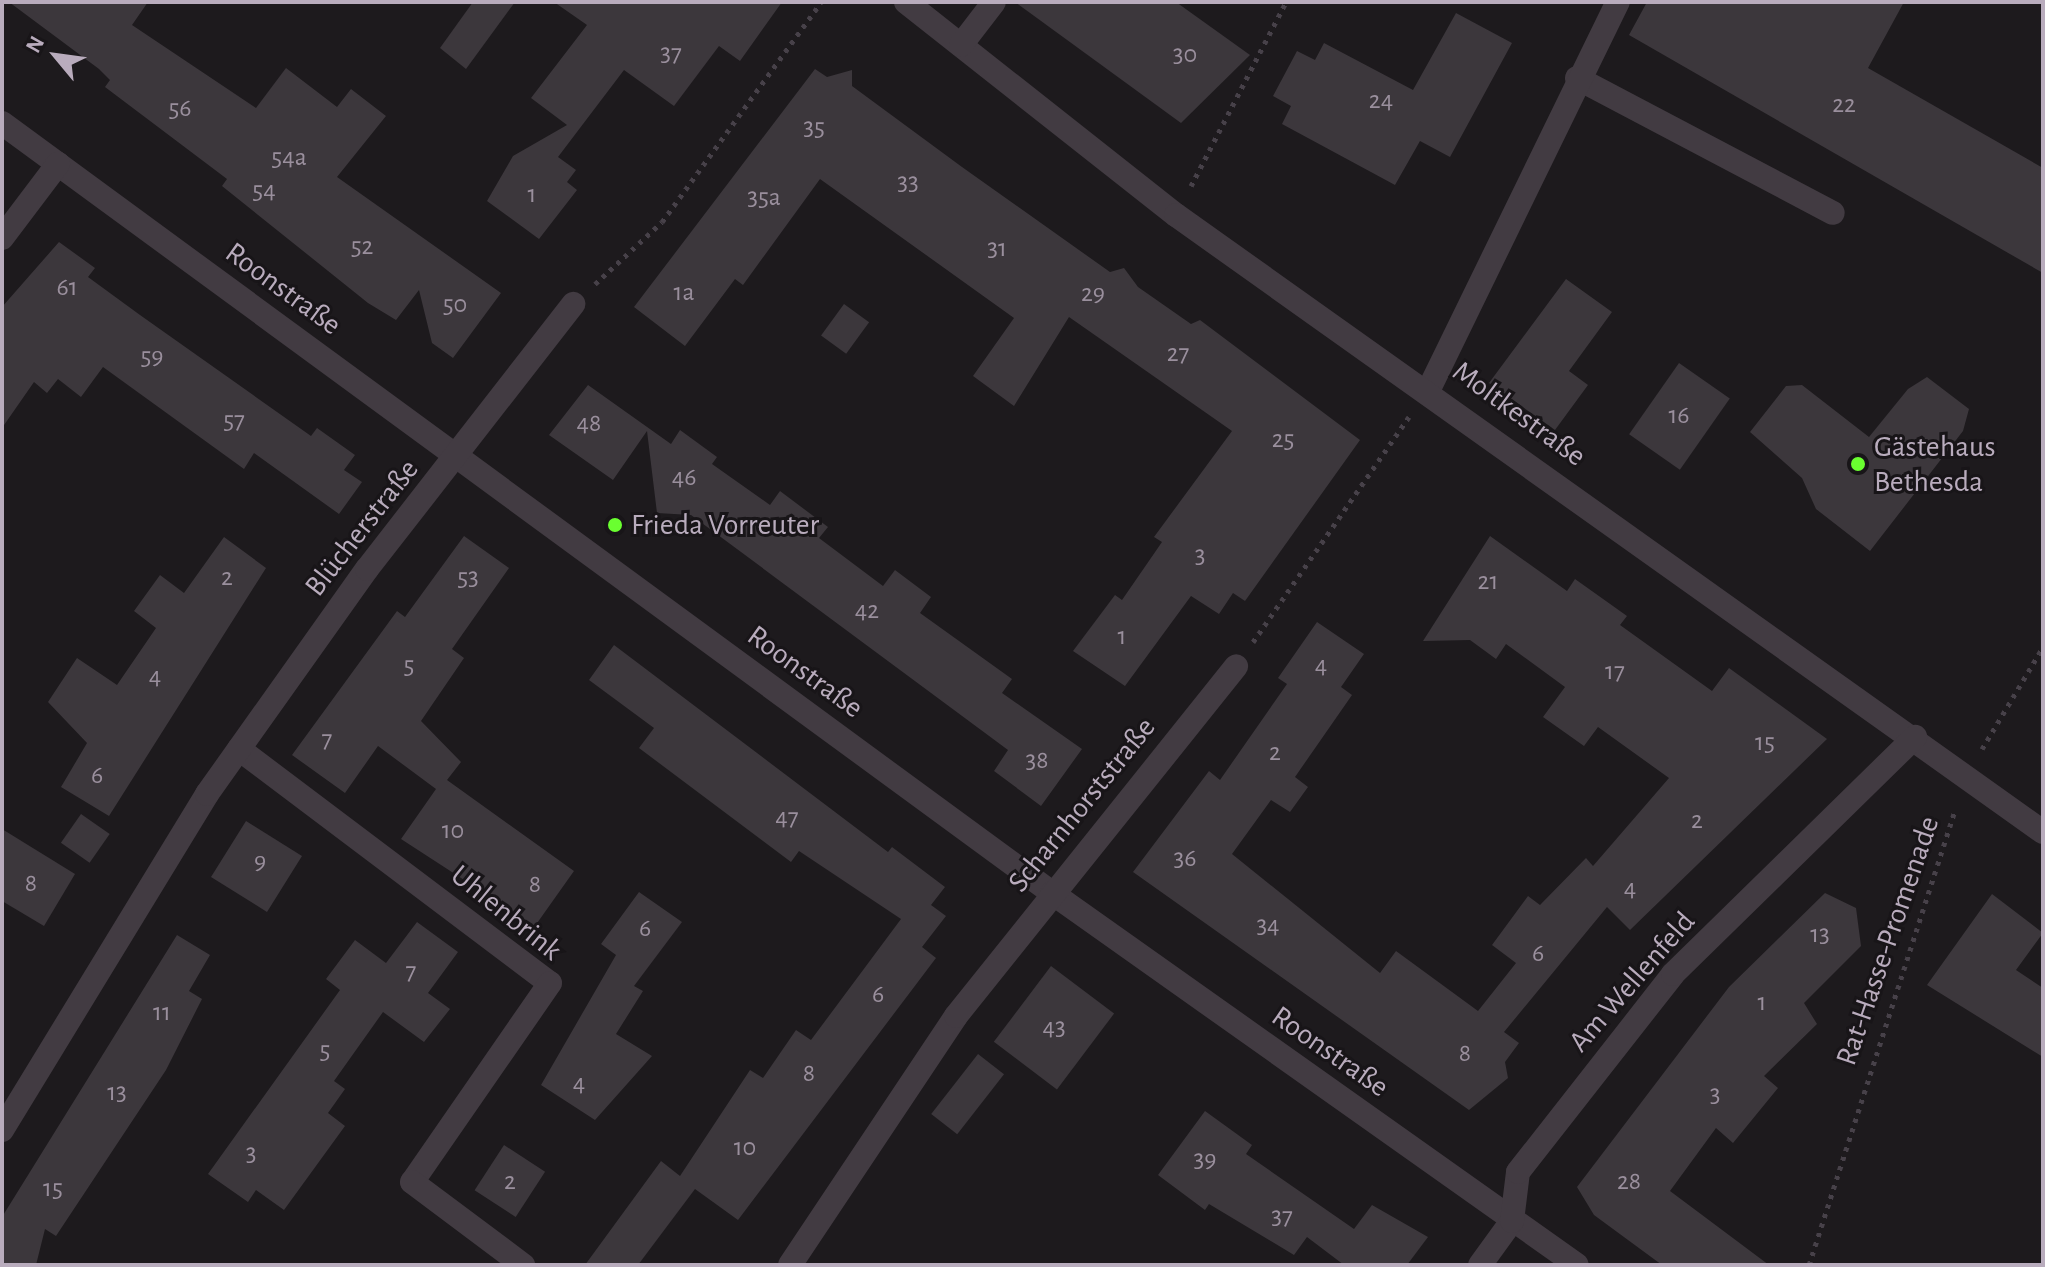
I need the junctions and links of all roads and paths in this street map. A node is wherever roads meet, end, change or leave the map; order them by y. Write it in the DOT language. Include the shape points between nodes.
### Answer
graph roads {
  1 [pos="821,2"];
  2 [pos="906,2"];
  3 [pos="994,2"];
  4 [pos="1286,2"];
  5 [pos="1618,2"];
  6 [pos="961,45"];
  7 [pos="1577,78"];
  8 [pos="2,123"];
  9 [pos="58,164"];
  10 [pos="1833,213"];
  11 [pos="1176,215"];
  12 [pos="2,238"];
  13 [pos="573,304"];
  14 [pos="1429,389"];
  15 [pos="458,457"];
  16 [pos="2043,647"];
  17 [pos="1236,666"];
  18 [pos="1915,737"];
  19 [pos="239,749"];
  20 [pos="1967,775"];
  21 [pos="2043,832"];
  22 [pos="1052,893"];
  23 [pos="2,1130"];
  24 [pos="1512,1221"];
  25 [pos="523,1265"];
  26 [pos="790,1265"];
  27 [pos="1480,1265"];
  28 [pos="1577,1265"];
  29 [pos="1809,1265"];
  1 -- 13 [label="path" via="662,222"];
  2 -- 6 [label="street, Moltkestraße"];
  3 -- 6 [label="street"];
  4 -- 11 [label="path"];
  5 -- 7 [label="street"];
  6 -- 11 [label="street, Moltkestraße"];
  7 -- 10 [label="street"];
  7 -- 14 [label="street"];
  8 -- 9 [label="street, Roonstraße"];
  9 -- 12 [label="street"];
  9 -- 15 [label="street, Roonstraße"];
  11 -- 14 [label="street, Moltkestraße"];
  13 -- 15 [label="street, Blücherstraße"];
  14 -- 17 [label="path"];
  14 -- 18 [label="street, Moltkestraße"];
  15 -- 19 [label="street, Blücherstraße"];
  15 -- 22 [label="street, Roonstraße"];
  16 -- 20 [label="path, Rat-Hasse-Promenade"];
  17 -- 22 [label="street, Scharnhorststraße"];
  18 -- 20 [label="street, Moltkestraße"];
  18 -- 24 [label="street, Am Wellenfeld" via="1673,974 1518,1172"];
  19 -- 23 [label="street, Blücherstraße"];
  19 -- 25 [label="street, Uhlenbrink" via="550,983 412,1182"];
  20 -- 21 [label="street, Moltkestraße"];
  20 -- 29 [label="path, Rat-Hasse-Promenade"];
  22 -- 24 [label="street, Roonstraße"];
  22 -- 26 [label="street, Scharnhorststraße" via="956,1016"];
  24 -- 27 [label="street, Am Wellenfeld"];
  24 -- 28 [label="street, Roonstraße"];
}
